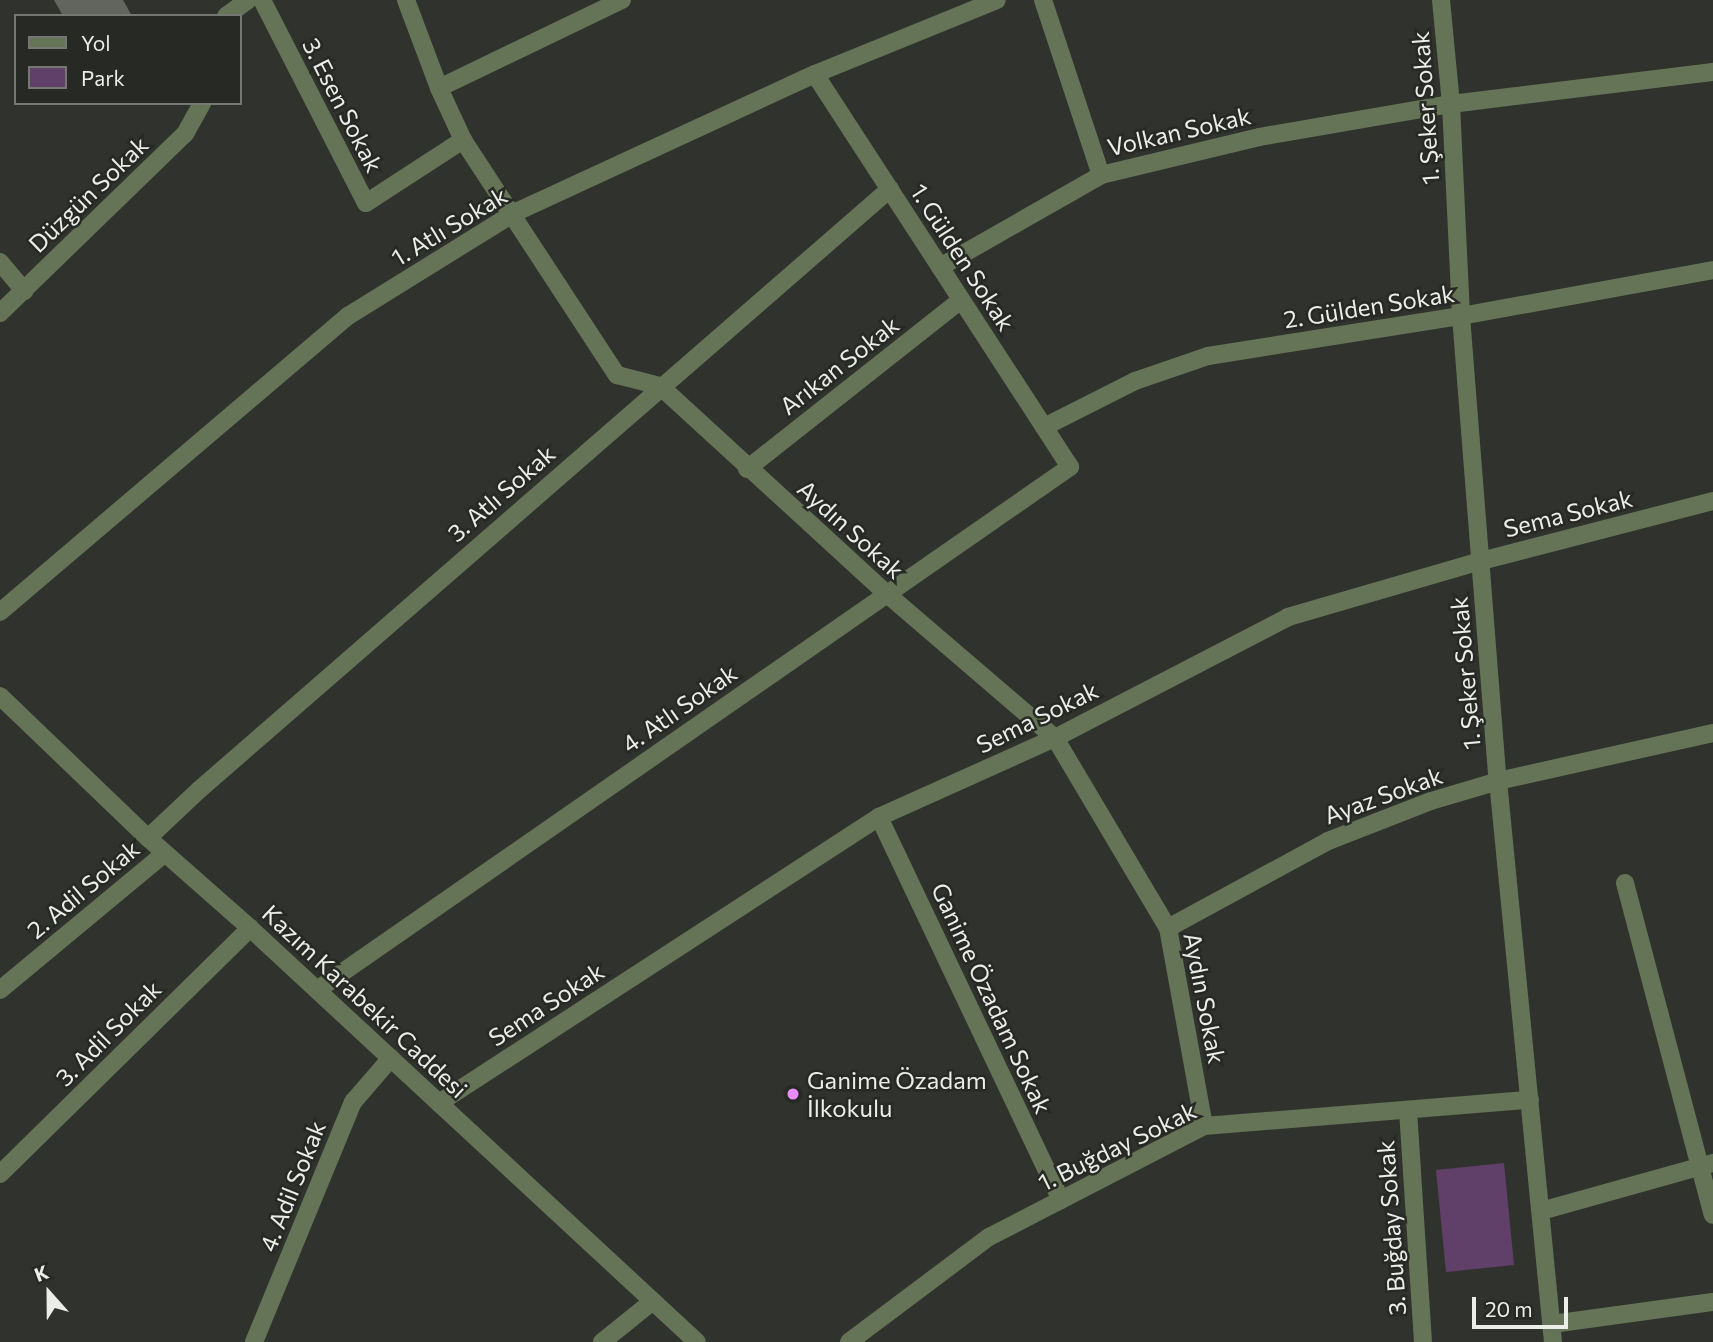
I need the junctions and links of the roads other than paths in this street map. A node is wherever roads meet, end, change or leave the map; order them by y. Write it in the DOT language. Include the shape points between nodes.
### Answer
graph roads {
  1 [pos="248,0"];
  2 [pos="262,0"];
  3 [pos="406,0"];
  4 [pos="622,0"];
  5 [pos="997,0"];
  6 [pos="1043,0"];
  7 [pos="1441,0"];
  8 [pos="229,14"];
  9 [pos="1713,72"];
  10 [pos="816,74"];
  11 [pos="439,88"];
  12 [pos="1451,104"];
  13 [pos="201,105"];
  14 [pos="463,140"];
  15 [pos="1101,175"];
  16 [pos="890,189"];
  17 [pos="514,213"];
  18 [pos="0,262"];
  19 [pos="940,267"];
  20 [pos="1713,270"];
  21 [pos="24,291"];
  22 [pos="961,300"];
  23 [pos="0,313"];
  24 [pos="1461,316"];
  25 [pos="660,386"];
  26 [pos="1044,427"];
  27 [pos="1070,467"];
  28 [pos="747,469"];
  29 [pos="1713,501"];
  30 [pos="1481,561"];
  31 [pos="887,594"];
  32 [pos="0,612"];
  33 [pos="1,697"];
  34 [pos="1713,733"];
  35 [pos="1055,738"];
  36 [pos="1498,781"];
  37 [pos="879,817"];
  38 [pos="148,838"];
  39 [pos="165,853"];
  40 [pos="1625,883"];
  41 [pos="250,928"];
  42 [pos="1168,928"];
  43 [pos="317,989"];
  44 [pos="0,990"];
  45 [pos="391,1058"];
  46 [pos="1530,1100"];
  47 [pos="439,1103"];
  48 [pos="1408,1110"];
  49 [pos="1204,1126"];
  50 [pos="1707,1165"];
  51 [pos="0,1174"];
  52 [pos="1061,1200"];
  53 [pos="1541,1212"];
  54 [pos="1713,1214"];
  55 [pos="653,1301"];
  56 [pos="1713,1302"];
  57 [pos="1552,1324"];
  58 [pos="254,1342"];
  59 [pos="601,1342"];
  60 [pos="697,1342"];
  61 [pos="849,1342"];
  62 [pos="1423,1342"];
  63 [pos="1553,1342"];
  1 -- 8 [label="street"];
  2 -- 14 [label="street, 3. Esen Sokak" via="366,203"];
  3 -- 11 [label="street, Aydın Sokak"];
  4 -- 11 [label="street"];
  5 -- 10 [label="street, 1. Atlı Sokak"];
  6 -- 15 [label="street"];
  7 -- 12 [label="street, 1. Şeker Sokak"];
  9 -- 12 [label="street, Volkan Sokak"];
  10 -- 16 [label="street, 1. Gülden Sokak"];
  10 -- 17 [label="street, 1. Atlı Sokak"];
  11 -- 14 [label="street, Aydın Sokak"];
  12 -- 15 [label="street, Volkan Sokak" via="1259,137"];
  12 -- 24 [label="street, 1. Şeker Sokak"];
  13 -- 21 [label="street, Düzgün Sokak" via="185,134"];
  14 -- 17 [label="street, Aydın Sokak"];
  15 -- 19 [label="street, Volkan Sokak"];
  16 -- 19 [label="street, 1. Gülden Sokak"];
  16 -- 25 [label="street, 3. Atlı Sokak"];
  17 -- 25 [label="street, Aydın Sokak" via="617,374"];
  17 -- 32 [label="street, 1. Atlı Sokak" via="348,316"];
  18 -- 21 [label="street"];
  19 -- 22 [label="street, 1. Gülden Sokak"];
  20 -- 24 [label="street, 2. Gülden Sokak"];
  21 -- 23 [label="street, Düzgün Sokak"];
  22 -- 26 [label="street, 1. Gülden Sokak"];
  22 -- 28 [label="street, Arıkan Sokak"];
  24 -- 26 [label="street, 2. Gülden Sokak" via="1208,356 1135,380"];
  24 -- 30 [label="street, 1. Şeker Sokak"];
  25 -- 28 [label="street, Aydın Sokak"];
  25 -- 38 [label="street, 3. Atlı Sokak"];
  26 -- 27 [label="street, 1. Gülden Sokak"];
  27 -- 31 [label="street, 4. Atlı Sokak"];
  28 -- 31 [label="street, Aydın Sokak"];
  29 -- 30 [label="street, Sema Sokak"];
  30 -- 35 [label="street, Sema Sokak" via="1288,617"];
  30 -- 36 [label="street, 1. Şeker Sokak"];
  31 -- 35 [label="street, Aydın Sokak"];
  31 -- 43 [label="street, 4. Atlı Sokak"];
  33 -- 38 [label="street, Kazım Karabekir Caddesi"];
  34 -- 36 [label="street, Ayaz Sokak"];
  35 -- 37 [label="street, Sema Sokak"];
  35 -- 42 [label="street, Aydın Sokak"];
  36 -- 42 [label="street, Ayaz Sokak" via="1328,841"];
  36 -- 46 [label="street, 1. Şeker Sokak"];
  37 -- 47 [label="street, Sema Sokak"];
  37 -- 52 [label="street, Ganime Özadam Sokak"];
  38 -- 39 [label="street, Kazım Karabekir Caddesi"];
  39 -- 41 [label="street, Kazım Karabekir Caddesi"];
  39 -- 44 [label="street, 2. Adil Sokak"];
  40 -- 50 [label="street"];
  41 -- 43 [label="street, Kazım Karabekir Caddesi"];
  41 -- 51 [label="street, 3. Adil Sokak"];
  42 -- 49 [label="street, Aydın Sokak"];
  43 -- 45 [label="street, Kazım Karabekir Caddesi"];
  45 -- 47 [label="street, Kazım Karabekir Caddesi"];
  45 -- 58 [label="street, 4. Adil Sokak" via="354,1102"];
  46 -- 48 [label="street, 1. Buğday Sokak"];
  46 -- 53 [label="street, 1. Şeker Sokak"];
  47 -- 55 [label="street, Kazım Karabekir Caddesi"];
  48 -- 49 [label="street, 1. Buğday Sokak"];
  48 -- 62 [label="street, 3. Buğday Sokak"];
  49 -- 52 [label="street, 1. Buğday Sokak"];
  50 -- 53 [label="street"];
  50 -- 54 [label="street"];
  52 -- 61 [label="street, 1. Buğday Sokak" via="989,1237"];
  53 -- 57 [label="street, 1. Şeker Sokak"];
  55 -- 59 [label="street"];
  55 -- 60 [label="street, Kazım Karabekir Caddesi"];
  56 -- 57 [label="street"];
  57 -- 63 [label="street, 1. Şeker Sokak"];
}
